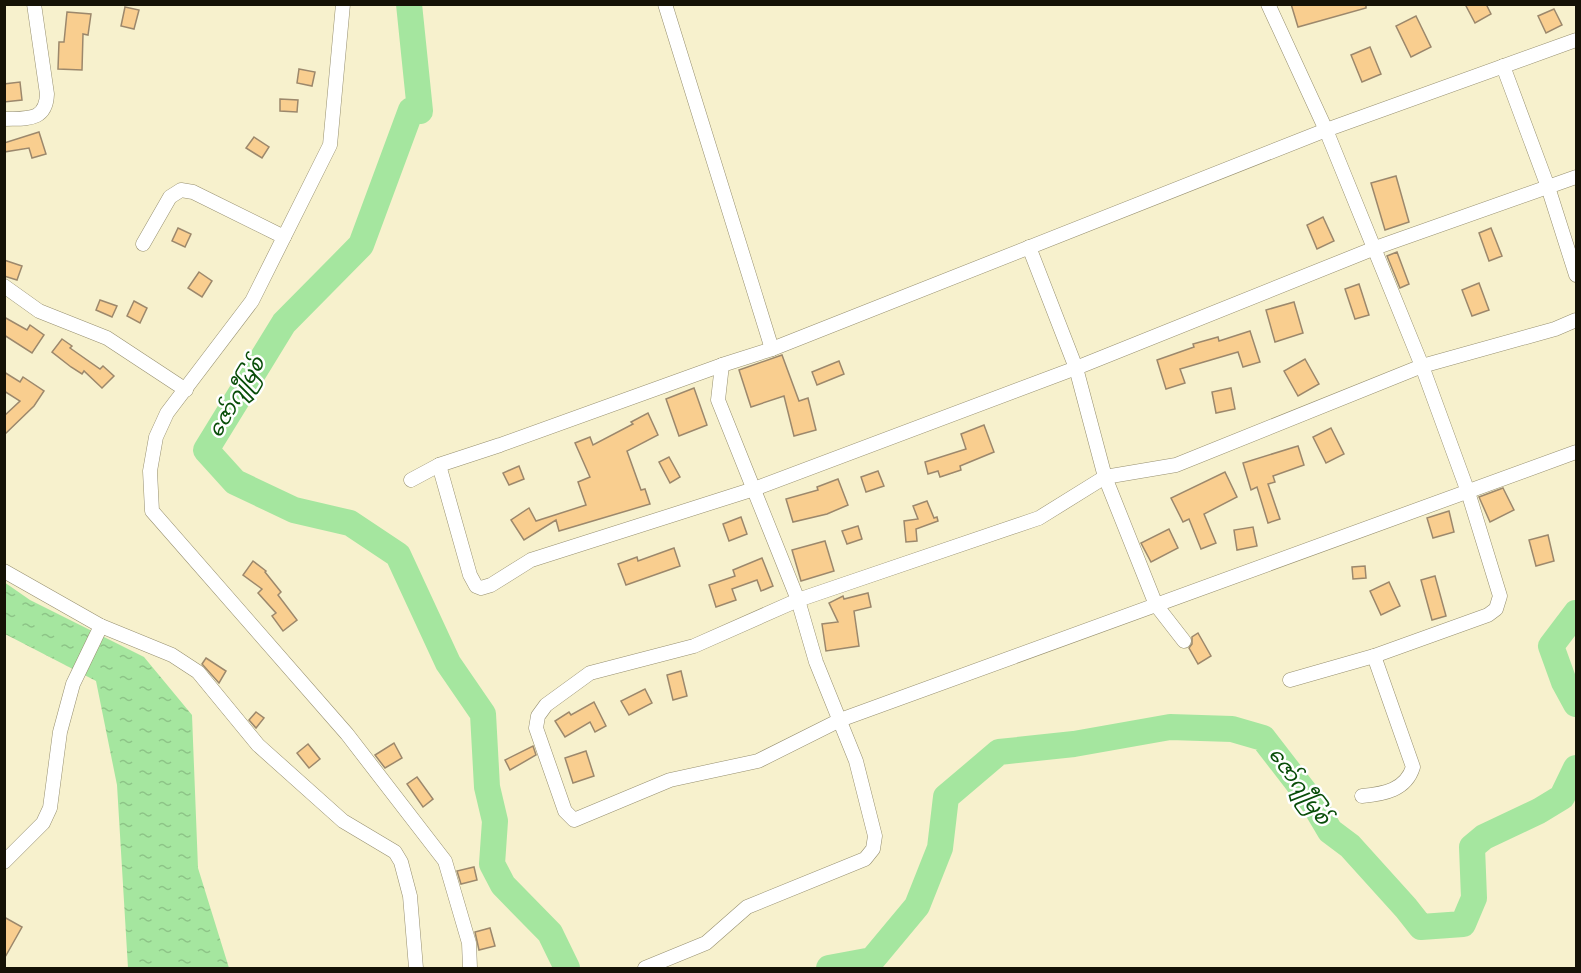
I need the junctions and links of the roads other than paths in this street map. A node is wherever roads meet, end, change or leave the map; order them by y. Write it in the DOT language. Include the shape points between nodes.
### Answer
graph roads {
  1 [pos="34,4"];
  2 [pos="343,4"];
  3 [pos="665,4"];
  4 [pos="1268,4"];
  5 [pos="1576,40"];
  6 [pos="1503,66"];
  7 [pos="4,119"];
  8 [pos="1326,129"];
  9 [pos="1576,177"];
  10 [pos="1548,187"];
  11 [pos="284,237"];
  12 [pos="143,244"];
  13 [pos="1029,247"];
  14 [pos="1375,248"];
  15 [pos="1576,275"];
  16 [pos="4,286"];
  17 [pos="1576,320"];
  18 [pos="772,349"];
  19 [pos="722,366"];
  20 [pos="1422,366"];
  21 [pos="1076,368"];
  22 [pos="186,390"];
  23 [pos="1576,452"];
  24 [pos="439,465"];
  25 [pos="1105,477"];
  26 [pos="411,480"];
  27 [pos="754,489"];
  28 [pos="1468,492"];
  29 [pos="4,571"];
  30 [pos="798,600"];
  31 [pos="1156,605"];
  32 [pos="100,629"];
  33 [pos="1184,641"];
  34 [pos="1374,656"];
  35 [pos="1290,680"];
  36 [pos="840,720"];
  37 [pos="1362,796"];
  38 [pos="20,846"];
  39 [pos="4,848"];
  40 [pos="4,862"];
  41 [pos="645,968"];
  42 [pos="416,969"];
  43 [pos="470,969"];
  1 -- 7 [label="street" via="47,105 41,114 29,118"];
  2 -- 11 [label="street" via="330,145"];
  3 -- 18 [label="street"];
  4 -- 8 [label="street"];
  5 -- 6 [label="street"];
  6 -- 8 [label="street"];
  6 -- 10 [label="street"];
  8 -- 13 [label="street"];
  8 -- 14 [label="street"];
  9 -- 10 [label="street"];
  10 -- 14 [label="street"];
  10 -- 15 [label="street"];
  11 -- 12 [label="street" via="193,192 181,190 170,197"];
  11 -- 22 [label="street" via="252,301"];
  13 -- 18 [label="street"];
  13 -- 21 [label="street"];
  14 -- 20 [label="street"];
  14 -- 21 [label="street"];
  16 -- 22 [label="street" via="39,311 106,338"];
  17 -- 20 [label="street"];
  18 -- 19 [label="street"];
  19 -- 24 [label="street"];
  19 -- 27 [label="street" via="718,400"];
  20 -- 25 [label="street" via="1176,465"];
  20 -- 28 [label="street"];
  21 -- 25 [label="street"];
  21 -- 27 [label="street"];
  22 -- 43 [label="street" via="167,413 156,437 150,471 152,511 346,734 446,861 469,943"];
  23 -- 28 [label="street"];
  24 -- 26 [label="street"];
  24 -- 27 [label="street" via="470,575 481,588 531,560"];
  25 -- 30 [label="street" via="1039,518"];
  25 -- 31 [label="street"];
  27 -- 30 [label="street"];
  28 -- 31 [label="street"];
  28 -- 34 [label="street" via="1500,596 1496,609"];
  29 -- 32 [label="street"];
  30 -- 36 [label="street" via="816,662"];
  30 -- 36 [label="street" via="694,646 590,673 546,705 536,728 565,811 574,820 670,780 758,761"];
  31 -- 33 [label="street"];
  31 -- 36 [label="street"];
  32 -- 38 [label="street" via="76,675 60,732 50,808 43,823"];
  32 -- 42 [label="street" via="172,655 198,672 258,745 343,821 395,852 410,896"];
  34 -- 35 [label="street"];
  34 -- 37 [label="street" via="1413,767 1402,786"];
  36 -- 41 [label="street" via="856,761 875,836 873,849 865,859 747,907 706,943"];
  38 -- 39 [label="street"];
  38 -- 40 [label="street"];
}
